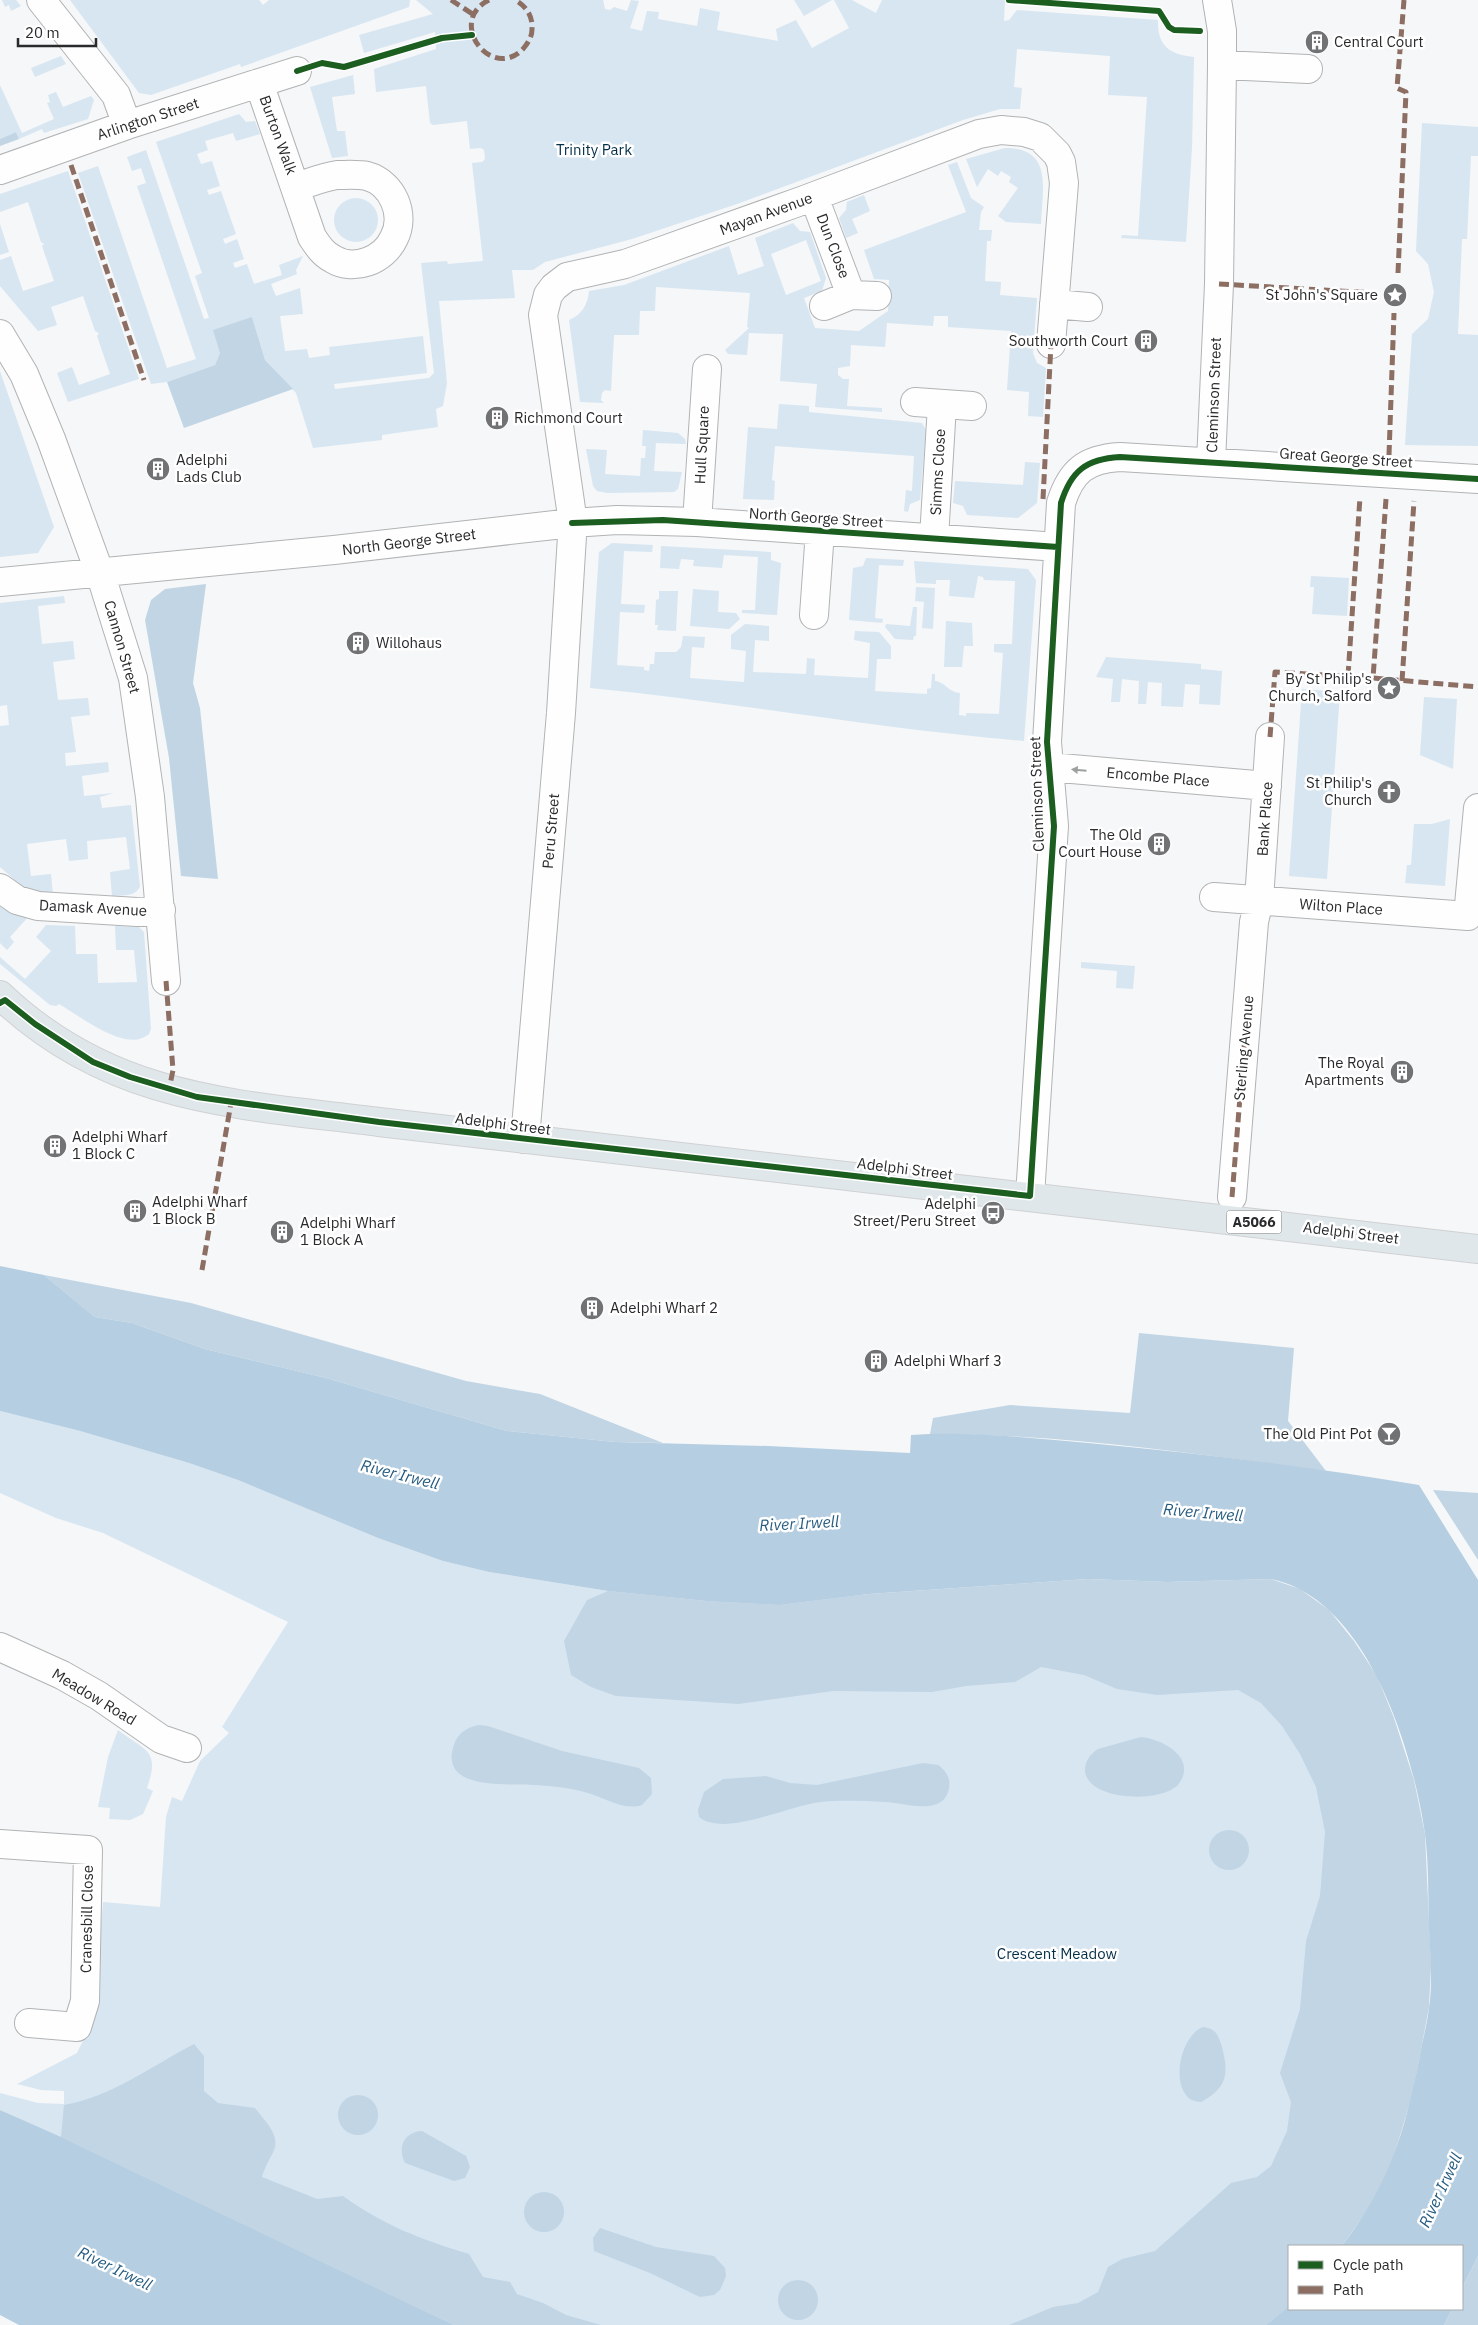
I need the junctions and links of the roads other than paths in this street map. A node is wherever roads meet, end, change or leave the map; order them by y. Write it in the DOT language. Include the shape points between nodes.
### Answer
graph roads {
  1 [pos="41,0"];
  2 [pos="1217,0"];
  3 [pos="1222,65"];
  4 [pos="1308,69"];
  5 [pos="297,70"];
  6 [pos="259,83"];
  7 [pos="127,125"];
  8 [pos="0,170"];
  9 [pos="296,187"];
  10 [pos="814,197"];
  11 [pos="1054,304"];
  12 [pos="824,306"];
  13 [pos="1088,307"];
  14 [pos="0,334"];
  15 [pos="1051,344"];
  16 [pos="707,369"];
  17 [pos="914,402"];
  18 [pos="942,405"];
  19 [pos="972,406"];
  20 [pos="1212,462"];
  21 [pos="1478,479"];
  22 [pos="697,522"];
  23 [pos="572,523"];
  24 [pos="820,532"];
  25 [pos="934,538"];
  26 [pos="1058,547"];
  27 [pos="99,571"];
  28 [pos="0,582"];
  29 [pos="814,615"];
  30 [pos="1270,737"];
  31 [pos="1049,768"];
  32 [pos="1267,786"];
  33 [pos="1478,808"];
  34 [pos="0,888"];
  35 [pos="1214,897"];
  36 [pos="1259,900"];
  37 [pos="161,910"];
  38 [pos="166,981"];
  39 [pos="0,995"];
  40 [pos="525,1139"];
  41 [pos="1030,1196"];
  42 [pos="1232,1197"];
  43 [pos="1478,1249"];
  44 [pos="0,1647"];
  45 [pos="187,1748"];
  46 [pos="0,1844"];
  47 [pos="29,2023"];
  1 -- 7 [label="street" via="116,95"];
  2 -- 3 [label="street, Cleminson Street" via="1222,31"];
  3 -- 4 [label="street"];
  3 -- 20 [label="street, Cleminson Street" via="1219,284"];
  5 -- 6 [label="street, Arlington Street"];
  6 -- 7 [label="street, Arlington Street"];
  6 -- 9 [label="street, Burton Walk"];
  7 -- 8 [label="street, Arlington Street"];
  10 -- 11 [label="street, Mayan Avenue" via="980,134 1001,130 1040,137 1057,154 1063,172"];
  10 -- 12 [label="street, Dun Close" via="864,296"];
  10 -- 23 [label="street, Mayan Avenue" via="626,264 567,277 554,287 544,304 543,315"];
  11 -- 13 [label="street"];
  11 -- 15 [label="street, Mayan Avenue"];
  14 -- 27 [label="street, Cannon Street" via="24,374"];
  16 -- 22 [label="street, Hull Square"];
  17 -- 18 [label="street"];
  18 -- 19 [label="street"];
  18 -- 25 [label="street, Simms Close"];
  20 -- 21 [label="street, Great George Street"];
  20 -- 26 [label="street, Cleminson Street" via="1120,457 1101,458 1084,467 1066,488"];
  22 -- 23 [label="street, North George Street" via="617,520"];
  22 -- 24 [label="street, North George Street"];
  23 -- 27 [label="street, North George Street" via="334,550"];
  23 -- 40 [label="street, Peru Street" via="561,713"];
  24 -- 25 [label="street, North George Street"];
  24 -- 29 [label="street"];
  25 -- 26 [label="street, North George Street"];
  26 -- 31 [label="street, Cleminson Street" via="1047,732"];
  27 -- 28 [label="street, North George Street"];
  27 -- 37 [label="street, Cannon Street" via="134,678"];
  30 -- 32 [label="street, Bank Place"];
  32 -- 31 [label="street, Encombe Place, one-way"];
  31 -- 41 [label="street, Cleminson Street" via="1054,826"];
  32 -- 36 [label="street, Bank Place"];
  33 -- 36 [label="street, Wilton Place" via="1468,916"];
  34 -- 37 [label="street, Damask Avenue" via="16,900 38,906 137,912"];
  35 -- 36 [label="street, Wilton Place"];
  36 -- 42 [label="street, Sterling Avenue" via="1254,922"];
  37 -- 38 [label="street, Cannon Street"];
  39 -- 40 [label="main road, Adelphi Street / A5066" via="35,1024 93,1062 169,1090 241,1104"];
  40 -- 41 [label="main road, Adelphi Street / A5066"];
  41 -- 43 [label="main road, Adelphi Street / A5066"];
  44 -- 45 [label="street, Meadow Road" via="62,1675 162,1739"];
  46 -- 47 [label="street, Cranesbill Close" via="88,1850 85,2001 77,2027"];
}
